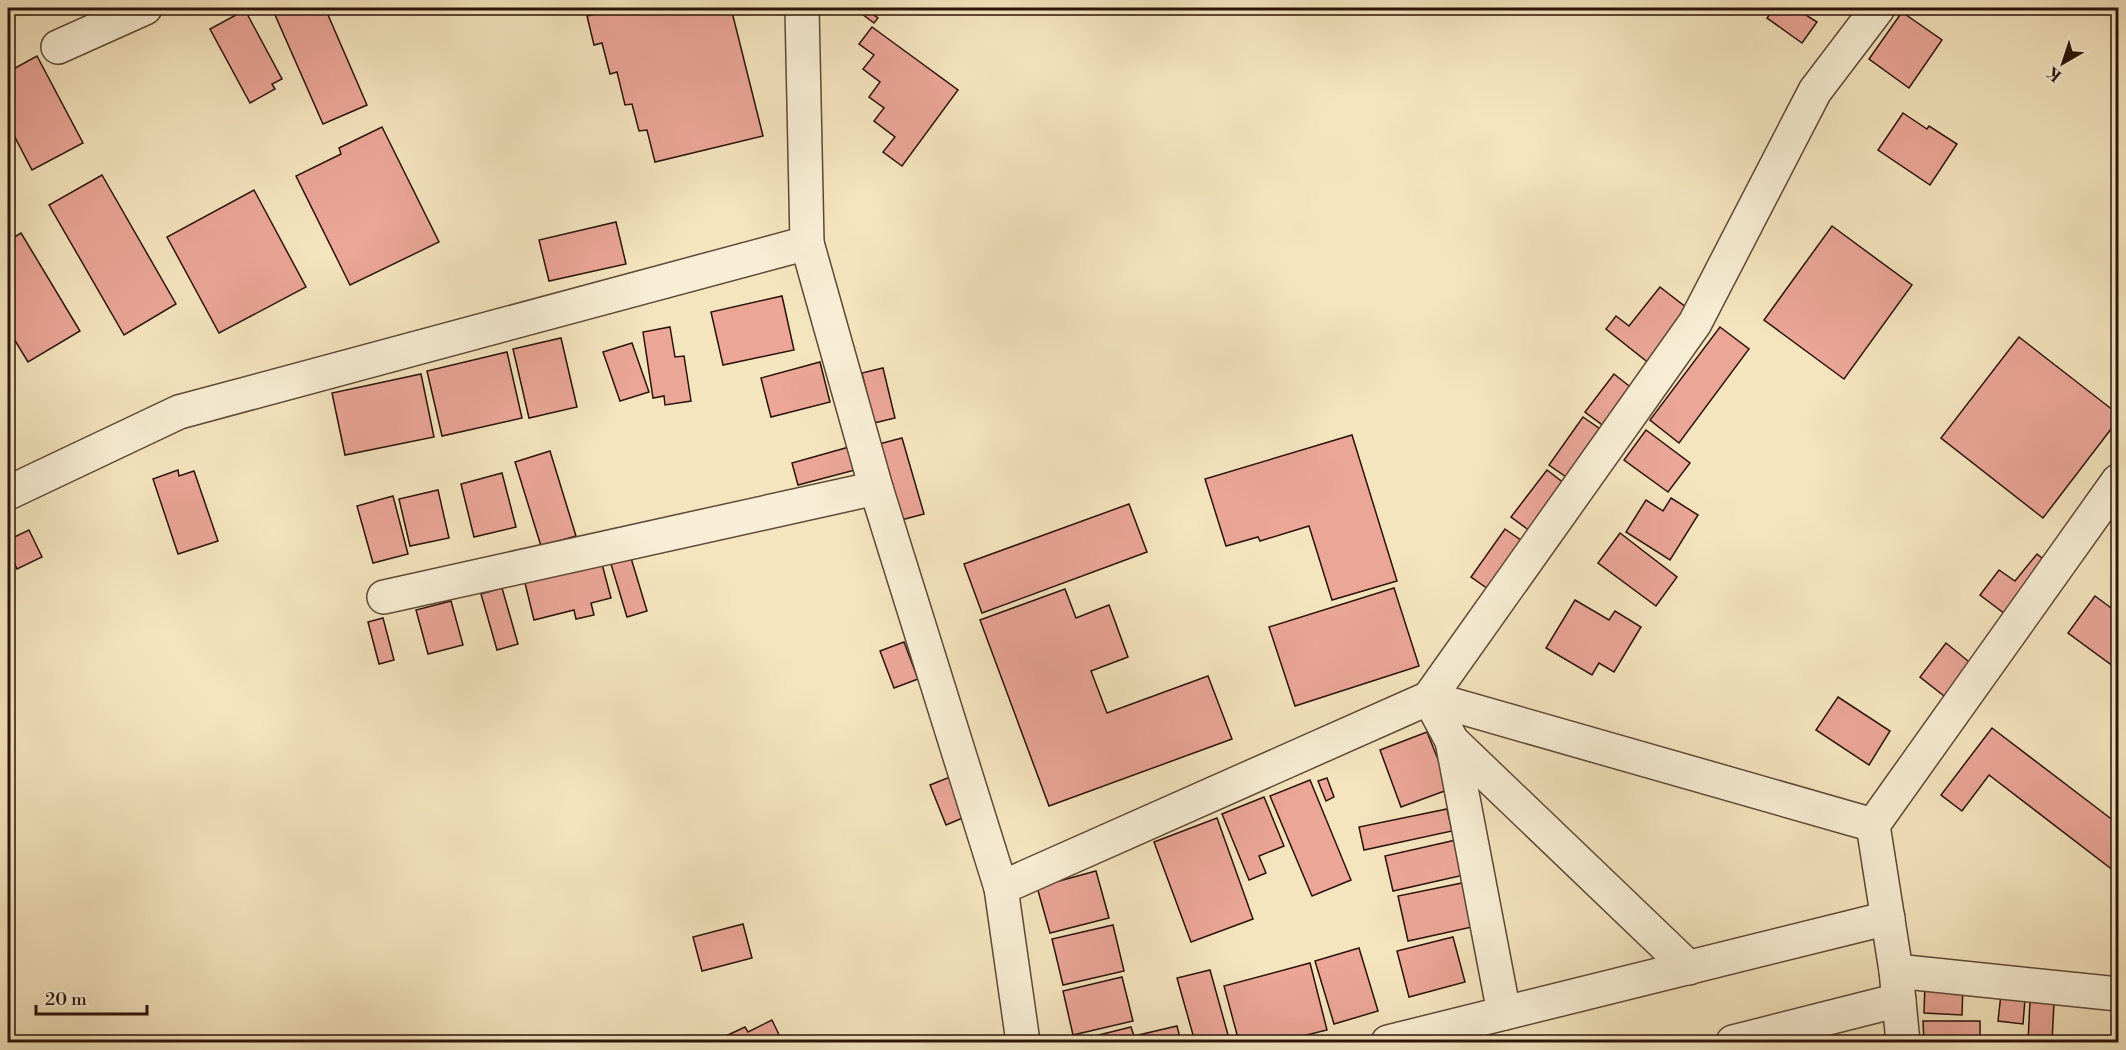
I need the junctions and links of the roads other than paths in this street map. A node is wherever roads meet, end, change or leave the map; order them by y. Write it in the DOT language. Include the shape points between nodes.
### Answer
graph roads {
  1 [pos="145,8"];
  2 [pos="802,8"];
  3 [pos="1878,8"];
  4 [pos="58,47"];
  5 [pos="807,243"];
  6 [pos="2118,481"];
  7 [pos="876,488"];
  8 [pos="8,493"];
  9 [pos="384,597"];
  10 [pos="1429,698"];
  11 [pos="1452,741"];
  12 [pos="1873,825"];
  13 [pos="1001,888"];
  14 [pos="1888,918"];
  15 [pos="1689,968"];
  16 [pos="1897,986"];
  17 [pos="2118,993"];
  18 [pos="1504,1013"];
  19 [pos="1023,1042"];
  20 [pos="1388,1042"];
  21 [pos="1733,1042"];
  22 [pos="1903,1042"];
  1 -- 4 [label="street"];
  2 -- 5 [label="street"];
  3 -- 10 [label="street" via="1815,91 1695,322"];
  5 -- 7 [label="street"];
  5 -- 8 [label="street" via="179,412"];
  6 -- 12 [label="street"];
  7 -- 9 [label="street"];
  7 -- 13 [label="street"];
  10 -- 11 [label="street"];
  10 -- 12 [label="street"];
  10 -- 13 [label="street"];
  11 -- 15 [label="street"];
  11 -- 18 [label="street"];
  12 -- 14 [label="street"];
  13 -- 19 [label="street"];
  14 -- 15 [label="street"];
  14 -- 16 [label="street"];
  15 -- 18 [label="street"];
  16 -- 17 [label="street"];
  16 -- 21 [label="street"];
  16 -- 22 [label="street"];
  18 -- 20 [label="street"];
}
